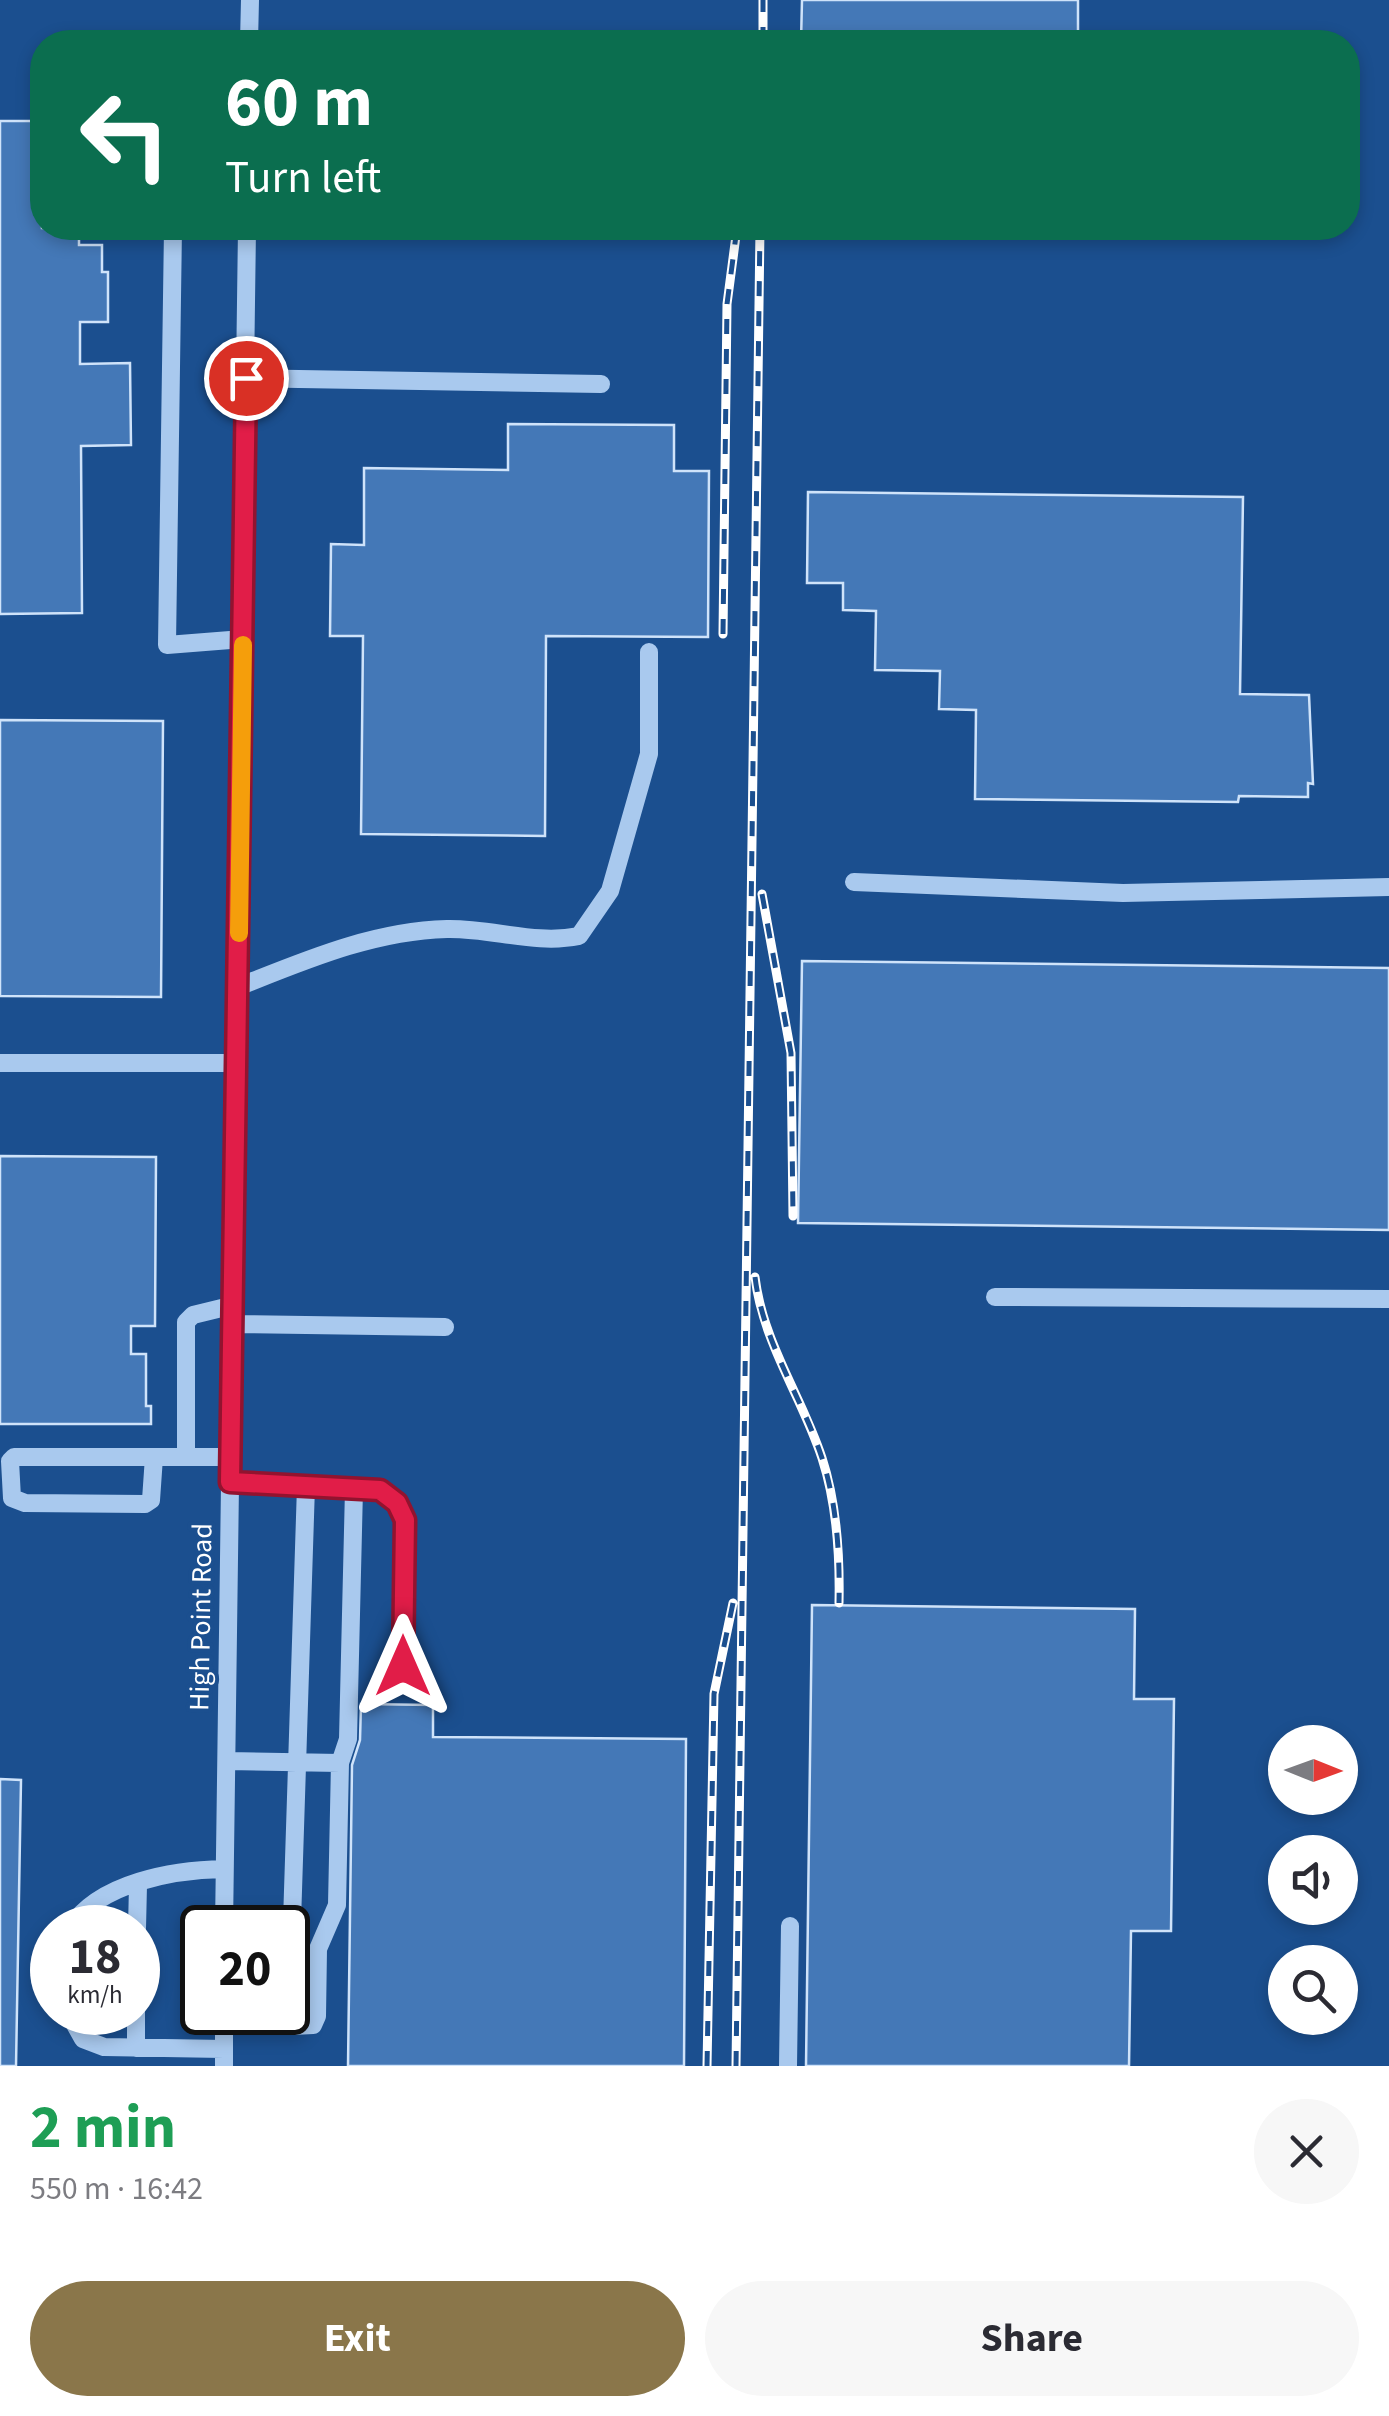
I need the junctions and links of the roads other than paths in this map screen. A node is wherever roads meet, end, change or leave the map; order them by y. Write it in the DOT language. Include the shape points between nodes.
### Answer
graph roads {
  1 [pos="250,0"];
  2 [pos="249,30"];
  3 [pos="172,240"];
  4 [pos="247,240"];
  5 [pos="246,378"];
  6 [pos="600,384"];
  7 [pos="243,640"];
  8 [pos="649,652"];
  9 [pos="854,882"];
  10 [pos="1389,887"];
  11 [pos="238,988"];
  12 [pos="0,1063"];
  13 [pos="237,1063"];
  14 [pos="995,1296"];
  15 [pos="1389,1299"];
  16 [pos="234,1315"];
  17 [pos="445,1327"];
  18 [pos="186,1455"];
  19 [pos="154,1457"];
  20 [pos="231,1457"];
  21 [pos="230,1482"];
  22 [pos="306,1486"];
  23 [pos="354,1489"];
  24 [pos="403,1666"];
  25 [pos="226,1761"];
  26 [pos="300,1762"];
  27 [pos="340,1762"];
  28 [pos="224,1869"];
  29 [pos="138,1885"];
  30 [pos="88,1905"];
  31 [pos="138,1905"];
  32 [pos="224,1905"];
  33 [pos="292,1905"];
  34 [pos="790,1926"];
  35 [pos="310,1949"];
  36 [pos="318,1949"];
  37 [pos="310,2026"];
  38 [pos="81,2035"];
  39 [pos="136,2035"];
  40 [pos="136,2048"];
  41 [pos="224,2058"];
  42 [pos="788,2066"];
  1 -- 2 [label="street"];
  3 -- 7 [label="street" via="167,644"];
  4 -- 5 [label="street, High Point Road"];
  5 -- 6 [label="street"];
  5 -- 7 [label="street, High Point Road"];
  7 -- 11 [label="street, High Point Road"];
  8 -- 11 [label="street" via="649,754 610,892 579,936 534,939 489,929 398,934"];
  9 -- 10 [label="street" via="1141,893"];
  11 -- 13 [label="street, High Point Road"];
  12 -- 13 [label="street"];
  13 -- 16 [label="street, High Point Road"];
  14 -- 15 [label="street"];
  16 -- 17 [label="street"];
  16 -- 18 [label="street" via="186,1322"];
  16 -- 20 [label="street, High Point Road"];
  18 -- 19 [label="street"];
  18 -- 20 [label="street"];
  19 -- 19 [label="street" via="14,1457 12,1498 144,1504 151,1500"];
  20 -- 21 [label="street, High Point Road"];
  21 -- 22 [label="street"];
  21 -- 25 [label="street, High Point Road"];
  22 -- 23 [label="street"];
  22 -- 26 [label="street"];
  23 -- 24 [label="street" via="380,1490 405,1520"];
  23 -- 27 [label="street" via="348,1739"];
  25 -- 26 [label="street"];
  25 -- 28 [label="street, High Point Road"];
  26 -- 27 [label="street"];
  26 -- 33 [label="street"];
  27 -- 36 [label="street" via="337,1905"];
  28 -- 29 [label="street" via="168,1873"];
  28 -- 32 [label="street, High Point Road"];
  29 -- 30 [label="street"];
  29 -- 31 [label="street"];
  34 -- 42 [label="street"];
  35 -- 36 [label="street"];
  36 -- 37 [label="street" via="317,2016"];
  38 -- 40 [label="street" via="104,2047"];
  39 -- 40 [label="street"];
  40 -- 41 [label="street"];
}
